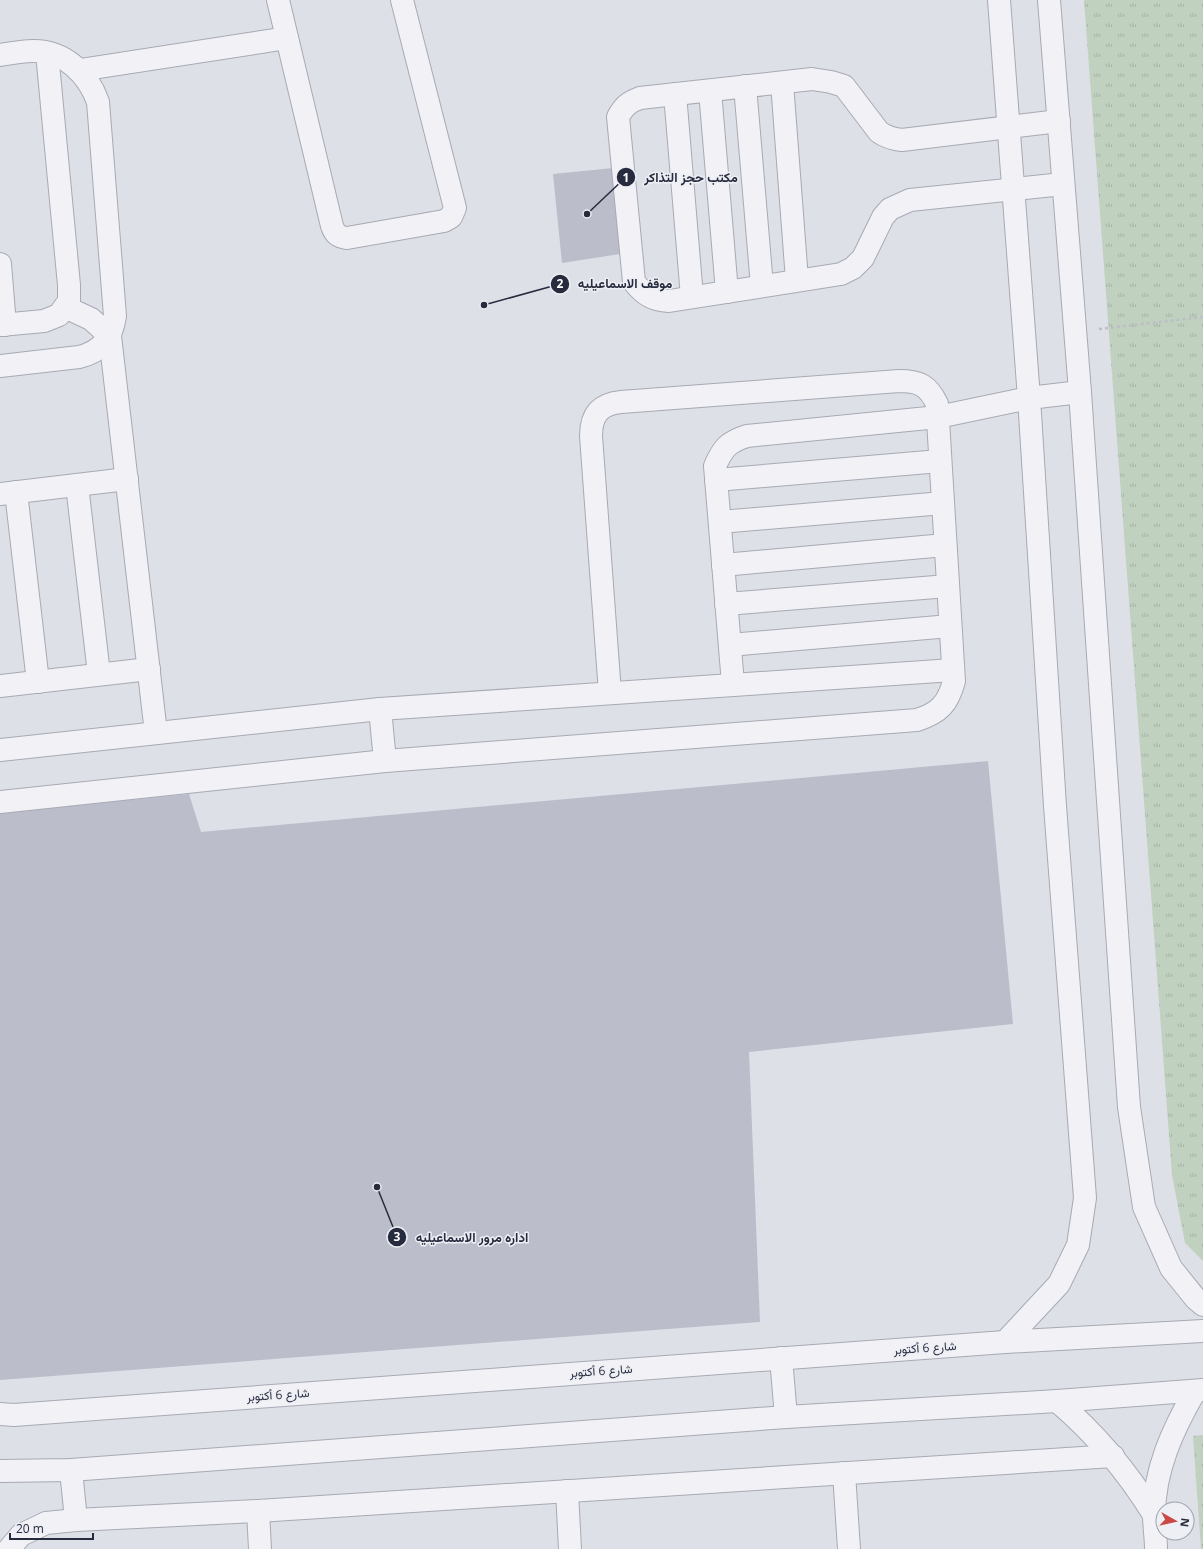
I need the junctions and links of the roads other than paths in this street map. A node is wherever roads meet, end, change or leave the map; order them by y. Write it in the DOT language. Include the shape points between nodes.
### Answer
graph roads {
  1 [pos="278,0"];
  2 [pos="402,0"];
  3 [pos="999,0"];
  4 [pos="1049,0"];
  5 [pos="287,38"];
  6 [pos="47,53"];
  7 [pos="0,55"];
  8 [pos="80,70"];
  9 [pos="782,82"];
  10 [pos="745,86"];
  11 [pos="710,90"];
  12 [pos="675,94"];
  13 [pos="1058,121"];
  14 [pos="1008,127"];
  15 [pos="1063,184"];
  16 [pos="1013,190"];
  17 [pos="0,264"];
  18 [pos="797,280"];
  19 [pos="762,286"];
  20 [pos="727,292"];
  21 [pos="692,297"];
  22 [pos="65,307"];
  23 [pos="3,325"];
  24 [pos="110,336"];
  25 [pos="0,366"];
  26 [pos="1080,392"];
  27 [pos="1029,398"];
  28 [pos="938,417"];
  29 [pos="940,461"];
  30 [pos="127,479"];
  31 [pos="716,480"];
  32 [pos="77,485"];
  33 [pos="8,493"];
  34 [pos="943,503"];
  35 [pos="720,522"];
  36 [pos="945,545"];
  37 [pos="723,565"];
  38 [pos="948,586"];
  39 [pos="726,604"];
  40 [pos="950,626"];
  41 [pos="730,645"];
  42 [pos="149,669"];
  43 [pos="953,670"];
  44 [pos="99,674"];
  45 [pos="38,682"];
  46 [pos="733,684"];
  47 [pos="0,686"];
  48 [pos="610,693"];
  49 [pos="380,709"];
  50 [pos="156,733"];
  51 [pos="0,750"];
  52 [pos="385,761"];
  53 [pos="0,802"];
  54 [pos="1203,1305"];
  55 [pos="1203,1331"];
  56 [pos="1005,1342"];
  57 [pos="781,1358"];
  58 [pos="1199,1390"];
  59 [pos="1057,1401"];
  60 [pos="0,1414"];
  61 [pos="786,1417"];
  62 [pos="1113,1456"];
  63 [pos="71,1470"];
  64 [pos="0,1472"];
  65 [pos="844,1473"];
  66 [pos="567,1491"];
  67 [pos="258,1511"];
  68 [pos="1154,1515"];
  69 [pos="76,1520"];
  70 [pos="9,1549"];
  71 [pos="260,1549"];
  72 [pos="570,1549"];
  73 [pos="849,1549"];
  74 [pos="1156,1549"];
  1 -- 5 [label="street"];
  2 -- 5 [label="street" via="455,208 451,217 444,221 347,238 340,237 334,232"];
  3 -- 14 [label="street"];
  4 -- 13 [label="street"];
  5 -- 8 [label="street"];
  6 -- 7 [label="street" via="34,51"];
  6 -- 8 [label="street" via="65,60"];
  6 -- 22 [label="street" via="69,285 69,301"];
  8 -- 24 [label="street" via="88,80 98,102 115,316"];
  9 -- 10 [label="street"];
  9 -- 14 [label="street" via="812,79 844,86 879,132 894,139"];
  9 -- 18 [label="street"];
  10 -- 11 [label="street"];
  10 -- 19 [label="street"];
  11 -- 12 [label="street"];
  11 -- 20 [label="street"];
  12 -- 21 [label="street"];
  12 -- 21 [label="street" via="640,98 630,102 618,117 618,126 634,282 640,291 658,300"];
  13 -- 14 [label="street"];
  13 -- 15 [label="street"];
  14 -- 16 [label="street"];
  15 -- 16 [label="street"];
  15 -- 26 [label="street"];
  16 -- 18 [label="street" via="920,198 900,204 890,209 883,217 863,258 853,268 841,274"];
  16 -- 27 [label="street"];
  17 -- 23 [label="street"];
  18 -- 19 [label="street"];
  19 -- 20 [label="street"];
  20 -- 21 [label="street"];
  22 -- 23 [label="street" via="59,315 44,321"];
  22 -- 24 [label="street" via="91,319"];
  24 -- 25 [label="street" via="89,355"];
  24 -- 30 [label="street"];
  26 -- 27 [label="street"];
  26 -- 54 [label="street" via="1129,1107 1144,1207 1171,1268"];
  27 -- 28 [label="street"];
  27 -- 56 [label="street" via="1055,806 1085,1198 1078,1245 1059,1284"];
  28 -- 29 [label="street"];
  28 -- 31 [label="street" via="747,436 732,441 721,452 715,466"];
  28 -- 48 [label="street" via="937,404 932,393 923,385 911,381 605,405 594,418 591,436"];
  29 -- 31 [label="street"];
  29 -- 34 [label="street"];
  30 -- 32 [label="street"];
  30 -- 42 [label="street"];
  31 -- 35 [label="street"];
  32 -- 33 [label="street"];
  32 -- 44 [label="street"];
  33 -- 45 [label="street"];
  34 -- 35 [label="street"];
  34 -- 36 [label="street"];
  35 -- 37 [label="street"];
  36 -- 37 [label="street"];
  36 -- 38 [label="street"];
  37 -- 39 [label="street"];
  38 -- 39 [label="street"];
  38 -- 40 [label="street"];
  39 -- 41 [label="street"];
  40 -- 41 [label="street"];
  40 -- 43 [label="street"];
  41 -- 46 [label="street"];
  42 -- 44 [label="street"];
  42 -- 50 [label="street"];
  43 -- 46 [label="street"];
  43 -- 52 [label="street" via="954,681 950,695 942,707 931,716 917,720"];
  44 -- 45 [label="street"];
  45 -- 47 [label="street"];
  46 -- 48 [label="street"];
  48 -- 49 [label="street"];
  49 -- 50 [label="street"];
  49 -- 52 [label="street"];
  50 -- 51 [label="street"];
  52 -- 53 [label="street"];
  55 -- 56 [label="street, شارع 6 أكتوبر"];
  56 -- 57 [label="street, شارع 6 أكتوبر"];
  57 -- 60 [label="street, شارع 6 أكتوبر"];
  57 -- 61 [label="street"];
  58 -- 59 [label="street"];
  58 -- 68 [label="street" via="1178,1419 1165,1450"];
  59 -- 61 [label="street"];
  59 -- 62 [label="street"];
  61 -- 63 [label="street"];
  62 -- 65 [label="street"];
  62 -- 68 [label="street"];
  63 -- 64 [label="street"];
  63 -- 69 [label="street"];
  65 -- 66 [label="street"];
  65 -- 73 [label="street"];
  66 -- 67 [label="street"];
  66 -- 72 [label="street"];
  67 -- 69 [label="street"];
  67 -- 71 [label="street"];
  68 -- 74 [label="street"];
  69 -- 70 [label="street" via="46,1523 21,1535"];
}
